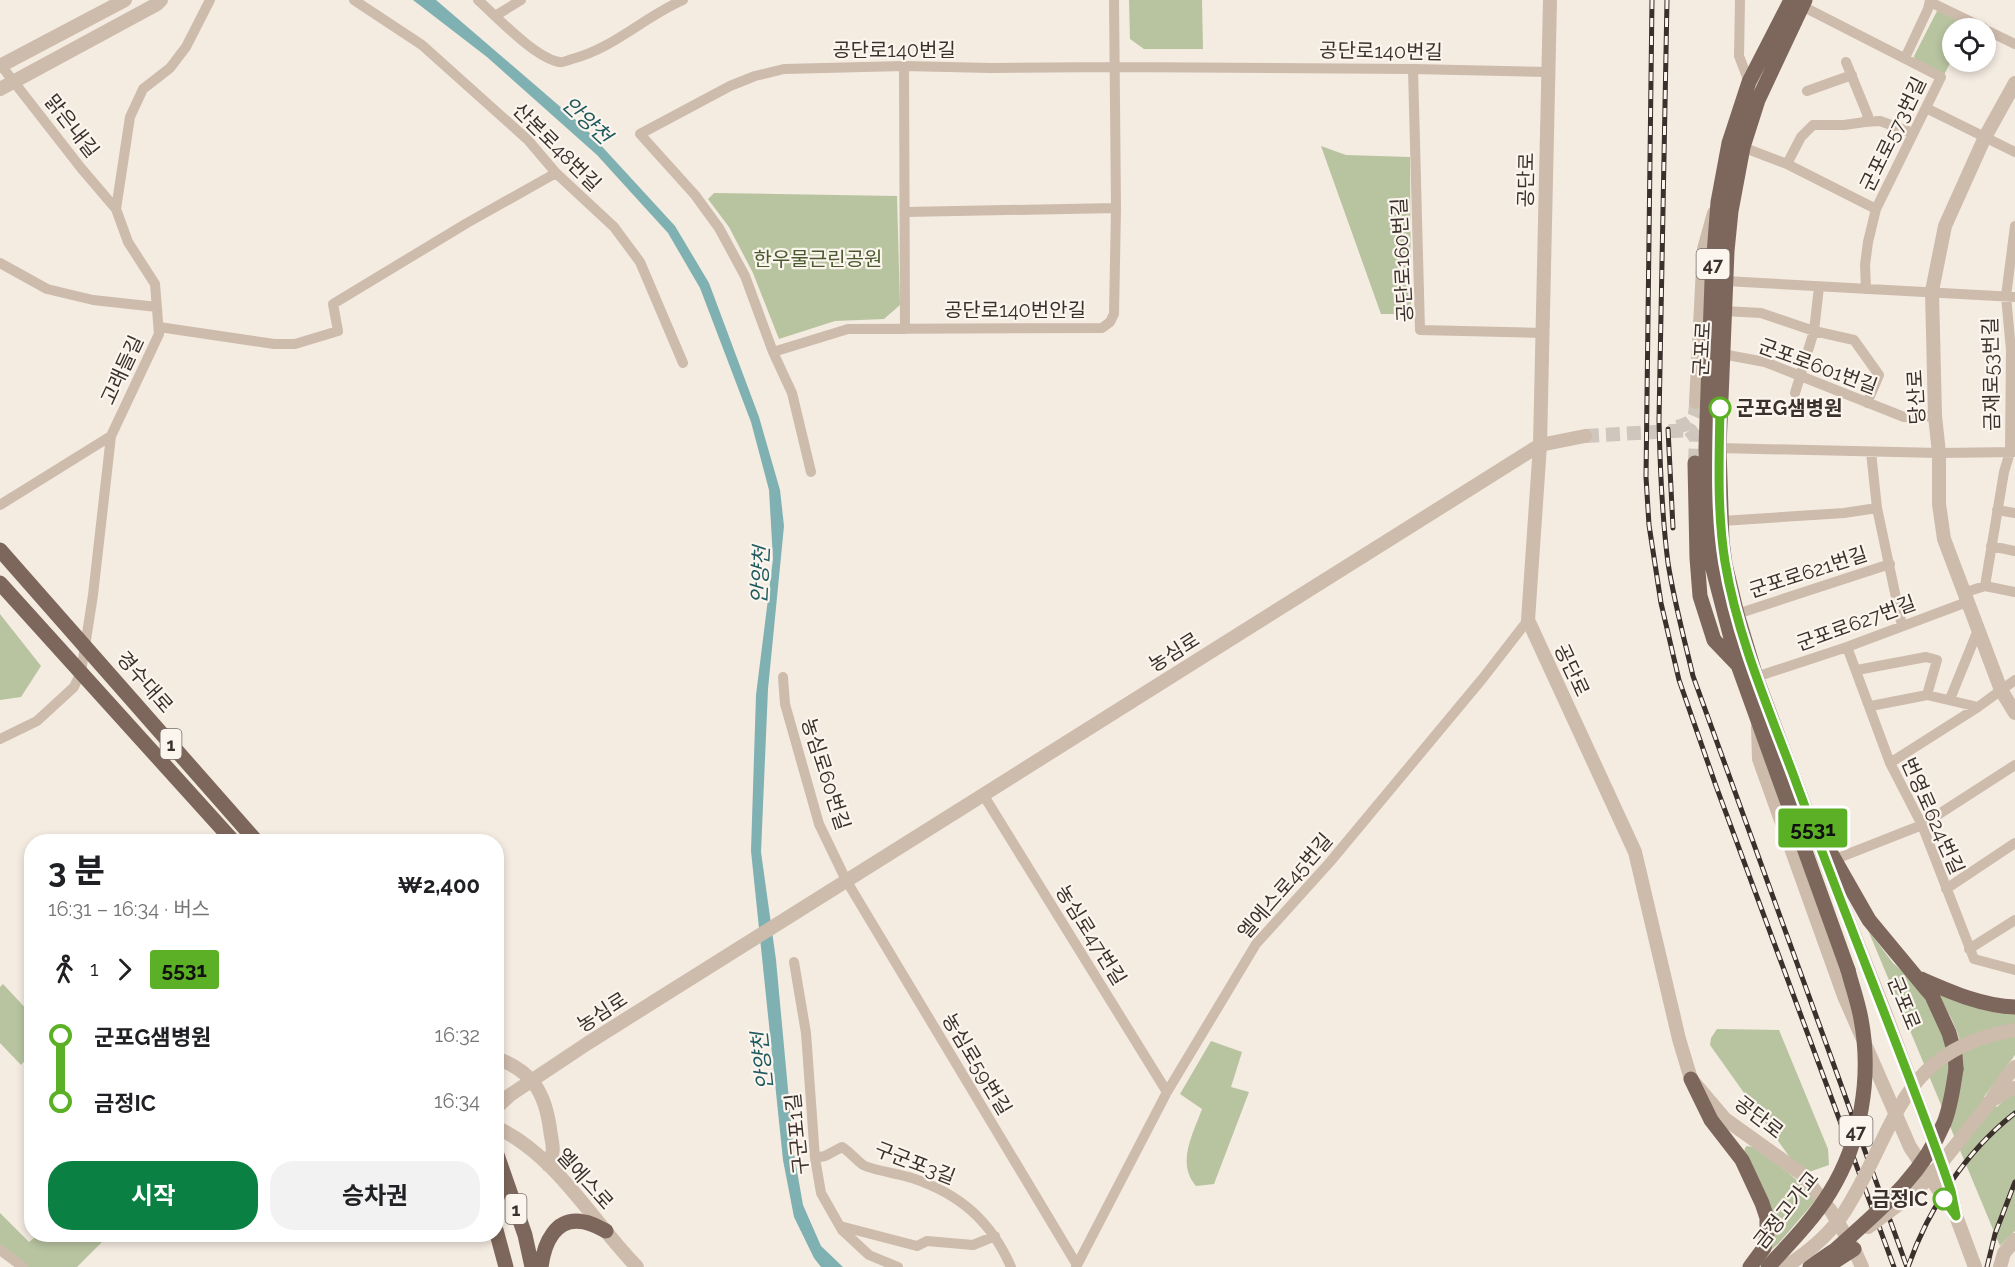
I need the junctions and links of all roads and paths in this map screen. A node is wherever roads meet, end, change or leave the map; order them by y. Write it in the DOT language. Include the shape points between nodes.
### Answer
graph roads {
  1 [pos="125,0"];
  2 [pos="161,0"];
  3 [pos="210,0"];
  4 [pos="354,0"];
  5 [pos="478,0"];
  6 [pos="521,0"];
  7 [pos="683,0"];
  8 [pos="1114,0"];
  9 [pos="1550,0"];
  10 [pos="1740,0"];
  11 [pos="1930,1"];
  12 [pos="1799,2"];
  13 [pos="495,16"];
  14 [pos="1963,18"];
  15 [pos="1996,34"];
  16 [pos="2015,44"];
  17 [pos="1905,58"];
  18 [pos="1846,62"];
  19 [pos="0,65"];
  20 [pos="904,66"];
  21 [pos="1114,67"];
  22 [pos="1413,69"];
  23 [pos="1548,72"];
  24 [pos="1852,75"];
  25 [pos="14,81"];
  26 [pos="1749,82"];
  27 [pos="2015,82"];
  28 [pos="0,89"];
  29 [pos="1807,91"];
  30 [pos="1926,108"];
  31 [pos="1865,122"];
  32 [pos="1735,125"];
  33 [pos="1913,133"];
  34 [pos="1984,137"];
  35 [pos="1743,147"];
  36 [pos="2015,152"];
  37 [pos="1787,164"];
  38 [pos="556,173"];
  39 [pos="1718,202"];
  40 [pos="1116,208"];
  41 [pos="116,209"];
  42 [pos="1876,209"];
  43 [pos="906,212"];
  44 [pos="2014,228"];
  45 [pos="1,262"];
  46 [pos="1725,281"];
  47 [pos="1819,287"];
  48 [pos="1866,289"];
  49 [pos="1932,291"];
  50 [pos="2011,296"];
  51 [pos="158,307"];
  52 [pos="1725,311"];
  53 [pos="159,327"];
  54 [pos="905,329"];
  55 [pos="1814,331"];
  56 [pos="1542,333"];
  57 [pos="773,352"];
  58 [pos="1722,354"];
  59 [pos="2013,357"];
  60 [pos="683,363"];
  61 [pos="1802,376"];
  62 [pos="1795,393"];
  63 [pos="1696,402"];
  64 [pos="1867,403"];
  65 [pos="1935,416"];
  66 [pos="111,436"];
  67 [pos="1585,436"];
  68 [pos="1540,446"];
  69 [pos="1719,448"];
  70 [pos="1871,452"];
  71 [pos="2012,452"];
  72 [pos="1939,453"];
  73 [pos="1695,463"];
  74 [pos="811,472"];
  75 [pos="2010,473"];
  76 [pos="0,505"];
  77 [pos="1877,508"];
  78 [pos="1997,510"];
  79 [pos="2015,513"];
  80 [pos="1722,521"];
  81 [pos="1991,546"];
  82 [pos="0,550"];
  83 [pos="2015,551"];
  84 [pos="1890,564"];
  85 [pos="0,583"];
  86 [pos="1985,585"];
  87 [pos="2015,592"];
  88 [pos="1965,598"];
  89 [pos="1737,615"];
  90 [pos="1528,620"];
  91 [pos="1902,626"];
  92 [pos="1978,630"];
  93 [pos="85,646"];
  94 [pos="1847,646"];
  95 [pos="1738,665"];
  96 [pos="1857,670"];
  97 [pos="81,672"];
  98 [pos="783,676"];
  99 [pos="1756,677"];
  100 [pos="2015,680"];
  101 [pos="2001,690"];
  102 [pos="1927,695"];
  103 [pos="1950,699"];
  104 [pos="1871,706"];
  105 [pos="1978,707"];
  106 [pos="2015,713"];
  107 [pos="1757,721"];
  108 [pos="0,739"];
  109 [pos="1890,763"];
  110 [pos="2015,765"];
  111 [pos="984,796"];
  112 [pos="1805,808"];
  113 [pos="1923,825"];
  114 [pos="227,834"];
  115 [pos="250,834"];
  116 [pos="2015,843"];
  117 [pos="1833,860"];
  118 [pos="846,880"];
  119 [pos="1946,889"];
  120 [pos="2015,920"];
  121 [pos="1969,949"];
  122 [pos="794,962"];
  123 [pos="1848,970"];
  124 [pos="2015,970"];
  125 [pos="1918,978"];
  126 [pos="1874,985"];
  127 [pos="1844,996"];
  128 [pos="2015,1007"];
  129 [pos="2015,1030"];
  130 [pos="504,1061"];
  131 [pos="2015,1067"];
  132 [pos="1691,1079"];
  133 [pos="532,1082"];
  134 [pos="2015,1088"];
  135 [pos="1167,1092"];
  136 [pos="504,1101"];
  137 [pos="1990,1102"];
  138 [pos="504,1131"];
  139 [pos="815,1158"];
  140 [pos="549,1165"];
  141 [pos="504,1175"];
  142 [pos="1956,1216"];
  143 [pos="840,1226"];
  144 [pos="606,1231"];
  145 [pos="995,1236"];
  146 [pos="2015,1240"];
  147 [pos="499,1242"];
  148 [pos="1854,1249"];
  149 [pos="0,1250"];
  150 [pos="1834,1251"];
  151 [pos="624,1252"];
  152 [pos="1076,1266"];
  153 [pos="23,1267"];
  154 [pos="506,1267"];
  155 [pos="532,1267"];
  156 [pos="542,1267"];
  157 [pos="626,1267"];
  158 [pos="637,1267"];
  159 [pos="898,1267"];
  160 [pos="1011,1267"];
  161 [pos="1750,1267"];
  162 [pos="1768,1267"];
  163 [pos="1785,1267"];
  164 [pos="1810,1267"];
  165 [pos="1826,1267"];
  166 [pos="1862,1267"];
  167 [pos="1975,1267"];
  168 [pos="2000,1267"];
  1 -- 19 [label="street"];
  2 -- 25 [label="street"];
  3 -- 41 [label="street" via="186,47 170,68 143,89 130,117"];
  4 -- 38 [label="street, 산본로48번길" via="422,45 528,140"];
  5 -- 13 [label="street"];
  6 -- 13 [label="street"];
  7 -- 13 [label="street" via="620,39 560,62 541,54"];
  8 -- 21 [label="street, 공단로140번안길"];
  9 -- 23 [label="street, 공단로"];
  10 -- 26 [label="street" via="1739,56"];
  11 -- 14 [label="street"];
  11 -- 17 [label="street"];
  12 -- 17 [label="street, 군포로573번길"];
  12 -- 26 [label="main road, 군포로 / 47"];
  12 -- 35 [label="main road, 군포로 / 47" via="1761,92"];
  15 -- 16 [label="street"];
  17 -- 30 [label="street, 군포로573번길" via="1941,77"];
  18 -- 24 [label="street"];
  19 -- 25 [label="street, 맑은내길"];
  20 -- 21 [label="street, 공단로140번길"];
  20 -- 43 [label="street"];
  20 -- 57 [label="street, 공단로140번길" via="784,69 766,73 730,86 640,134 719,228 745,276"];
  21 -- 22 [label="street, 공단로140번길"];
  21 -- 40 [label="street, 공단로140번안길"];
  22 -- 23 [label="street, 공단로140번길"];
  22 -- 56 [label="street, 공단로160번길" via="1420,330"];
  23 -- 56 [label="street, 공단로"];
  24 -- 29 [label="street"];
  24 -- 31 [label="street" via="1868,116"];
  25 -- 28 [label="street"];
  25 -- 41 [label="street, 맑은내길"];
  26 -- 32 [label="main road, 군포로 / 47"];
  27 -- 34 [label="street, 당산로"];
  30 -- 33 [label="street, 군포로573번길"];
  30 -- 34 [label="street"];
  31 -- 33 [label="street" via="1880,120"];
  31 -- 37 [label="street" via="1813,125 1801,137"];
  32 -- 35 [label="street" via="1735,144"];
  32 -- 39 [label="main road, 군포로 / 47"];
  33 -- 42 [label="street, 군포로573번길"];
  34 -- 36 [label="street"];
  34 -- 49 [label="street, 당산로" via="1945,226"];
  35 -- 37 [label="street"];
  35 -- 46 [label="main road, 군포로 / 47" via="1731,211"];
  37 -- 42 [label="street"];
  38 -- 53 [label="street" via="333,304 338,331 295,344 274,344"];
  38 -- 60 [label="street, 산본로48번길" via="614,227 640,262"];
  39 -- 63 [label="street" via="1704,249"];
  39 -- 95 [label="main road, 군포로 / 47" via="1709,354 1707,501 1712,566"];
  40 -- 43 [label="street"];
  40 -- 54 [label="street, 공단로140번안길" via="1114,314 1102,328"];
  41 -- 51 [label="street, 고래들길" via="129,242 155,284"];
  42 -- 48 [label="street, 군포로573번길" via="1865,265"];
  43 -- 54 [label="street"];
  44 -- 50 [label="street, 금재로53번길"];
  45 -- 51 [label="street" via="47,289 93,300"];
  46 -- 47 [label="street"];
  46 -- 52 [label="main road, 군포로 / 47"];
  47 -- 48 [label="street"];
  47 -- 55 [label="street"];
  48 -- 49 [label="street"];
  49 -- 50 [label="street"];
  49 -- 65 [label="street, 당산로"];
  50 -- 59 [label="street, 금재로53번길"];
  51 -- 53 [label="street, 고래들길"];
  52 -- 55 [label="street" via="1761,313"];
  52 -- 58 [label="main road, 군포로 / 47"];
  53 -- 66 [label="street, 고래들길"];
  54 -- 57 [label="street, 공단로140번안길" via="848,329"];
  55 -- 61 [label="street"];
  55 -- 64 [label="street" via="1854,340 1879,375"];
  56 -- 68 [label="street, 공단로"];
  57 -- 74 [label="street, 공단로140번길" via="792,393"];
  58 -- 61 [label="street, 군포로601번길" via="1766,362"];
  58 -- 69 [label="main road, 군포로 / 47"];
  59 -- 71 [label="street, 금재로53번길"];
  61 -- 62 [label="street"];
  61 -- 64 [label="street, 군포로601번길"];
  64 -- 65 [label="street, 군포로601번길" via="1904,417"];
  65 -- 72 [label="street, 당산로"];
  66 -- 76 [label="street"];
  66 -- 93 [label="street, 고래들길"];
  67 -- 68 [label="street, 농심로"];
  68 -- 90 [label="street, 공단로"];
  68 -- 111 [label="street, 농심로"];
  69 -- 70 [label="street"];
  69 -- 80 [label="main road, 군포로 / 47"];
  70 -- 72 [label="street"];
  70 -- 77 [label="street"];
  71 -- 72 [label="street"];
  71 -- 75 [label="street, 금재로53번길"];
  72 -- 88 [label="street, 당산로" via="1938,504 1944,539"];
  73 -- 95 [label="main road" via="1700,596 1714,640"];
  75 -- 78 [label="street, 금재로53번길"];
  77 -- 80 [label="street"];
  77 -- 84 [label="street"];
  78 -- 79 [label="street"];
  78 -- 81 [label="street, 금재로53번길"];
  80 -- 89 [label="main road, 군포로 / 47" via="1725,564"];
  81 -- 83 [label="street"];
  81 -- 86 [label="street, 금재로53번길"];
  82 -- 93 [label="main road, 경수대로 / 1"];
  84 -- 89 [label="street, 군포로621번길"];
  84 -- 91 [label="street"];
  85 -- 97 [label="main road, 경수대로 / 1"];
  86 -- 87 [label="street"];
  86 -- 88 [label="street, 군포로627번길"];
  88 -- 91 [label="street, 군포로627번길"];
  88 -- 92 [label="street, 당산로"];
  89 -- 99 [label="main road, 군포로 / 47"];
  90 -- 132 [label="street, 공단로" via="1635,852"];
  90 -- 135 [label="street, 엘에스로45번길" via="1330,862 1256,944"];
  91 -- 94 [label="street, 군포로627번길"];
  92 -- 101 [label="street, 당산로"];
  92 -- 103 [label="street"];
  93 -- 97 [label="street, 고래들길"];
  93 -- 115 [label="main road, 경수대로 / 1"];
  94 -- 96 [label="street, 번영로624번길"];
  94 -- 99 [label="street, 군포로627번길"];
  95 -- 107 [label="main road, 군포로 / 47"];
  96 -- 102 [label="street" via="1926,657 1937,660"];
  96 -- 104 [label="street, 번영로624번길"];
  97 -- 108 [label="street" via="74,687 37,721"];
  97 -- 114 [label="main road, 경수대로 / 1"];
  98 -- 118 [label="street, 농심로60번길" via="785,704 819,824"];
  99 -- 112 [label="main road, 군포로 / 47"];
  100 -- 101 [label="street"];
  101 -- 105 [label="street"];
  101 -- 106 [label="street, 당산로"];
  102 -- 103 [label="street"];
  102 -- 104 [label="street"];
  103 -- 105 [label="street"];
  104 -- 109 [label="street, 번영로624번길"];
  105 -- 109 [label="street"];
  107 -- 123 [label="main road, 군포로 / 47"];
  107 -- 127 [label="street, 군포로" via="1759,759"];
  109 -- 113 [label="street, 번영로624번길"];
  110 -- 113 [label="street"];
  111 -- 118 [label="street, 농심로"];
  111 -- 135 [label="street, 농심로47번길"];
  112 -- 117 [label="main road, 군포로 / 47"];
  112 -- 126 [label="street, 군포로"];
  113 -- 117 [label="street"];
  113 -- 119 [label="street, 번영로624번길"];
  116 -- 119 [label="street"];
  117 -- 125 [label="main road, 군포로 / 47" via="1869,920"];
  118 -- 133 [label="street, 농심로"];
  118 -- 152 [label="street, 농심로59번길"];
  119 -- 121 [label="street, 번영로624번길"];
  120 -- 121 [label="street"];
  121 -- 124 [label="street" via="1974,959"];
  122 -- 139 [label="street, 구군포1길" via="806,1033"];
  123 -- 162 [label="main road, 금정고가교 / 47, bridge" via="1861,1020 1865,1063 1863,1108 1845,1165 1829,1194"];
  125 -- 128 [label="main road" via="1964,997 1998,1007"];
  125 -- 150 [label="main road, 군포로 / 47, bridge" via="1944,1018 1955,1054 1956,1069 1944,1122 1930,1152 1898,1194"];
  126 -- 127 [label="street" via="1874,996 1862,1006"];
  126 -- 142 [label="street, 군포로" via="1943,1168"];
  127 -- 142 [label="street, 군포로" via="1910,1147"];
  129 -- 163 [label="street, bridge" via="1961,1045 1917,1078 1844,1213 1802,1256"];
  130 -- 133 [label="street" via="516,1065"];
  131 -- 137 [label="street"];
  132 -- 148 [label="street, 공단로" via="1725,1119 1802,1174"];
  132 -- 161 [label="main road" via="1711,1120 1742,1160 1767,1218 1764,1248"];
  133 -- 136 [label="street, 농심로"];
  133 -- 140 [label="street" via="548,1111 554,1152"];
  134 -- 137 [label="street"];
  135 -- 152 [label="street, 엘에스로45번길"];
  137 -- 150 [label="street, bridge" via="1914,1193"];
  138 -- 140 [label="street, 엘에스로"];
  139 -- 143 [label="street, 구군포1길" via="821,1193"];
  139 -- 145 [label="street, 구군포3길" via="842,1147 864,1166 944,1191 977,1214"];
  140 -- 144 [label="street, 엘에스로"];
  141 -- 155 [label="main road, 1"];
  142 -- 167 [label="street, 군포로"];
  143 -- 145 [label="street" via="917,1246 927,1241 973,1245"];
  143 -- 159 [label="street, 구군포1길" via="869,1255"];
  144 -- 151 [label="street, 엘에스로"];
  144 -- 156 [label="main road" via="583,1221 557,1228 549,1239"];
  145 -- 160 [label="street, 구군포3길"];
  146 -- 168 [label="street" via="2004,1253"];
  147 -- 154 [label="main road, 1"];
  148 -- 165 [label="main road"];
  148 -- 166 [label="street, 공단로"];
  149 -- 153 [label="street"];
  150 -- 164 [label="main road, 47"];
  151 -- 157 [label="street"];
  151 -- 158 [label="street, 엘에스로"];
}
